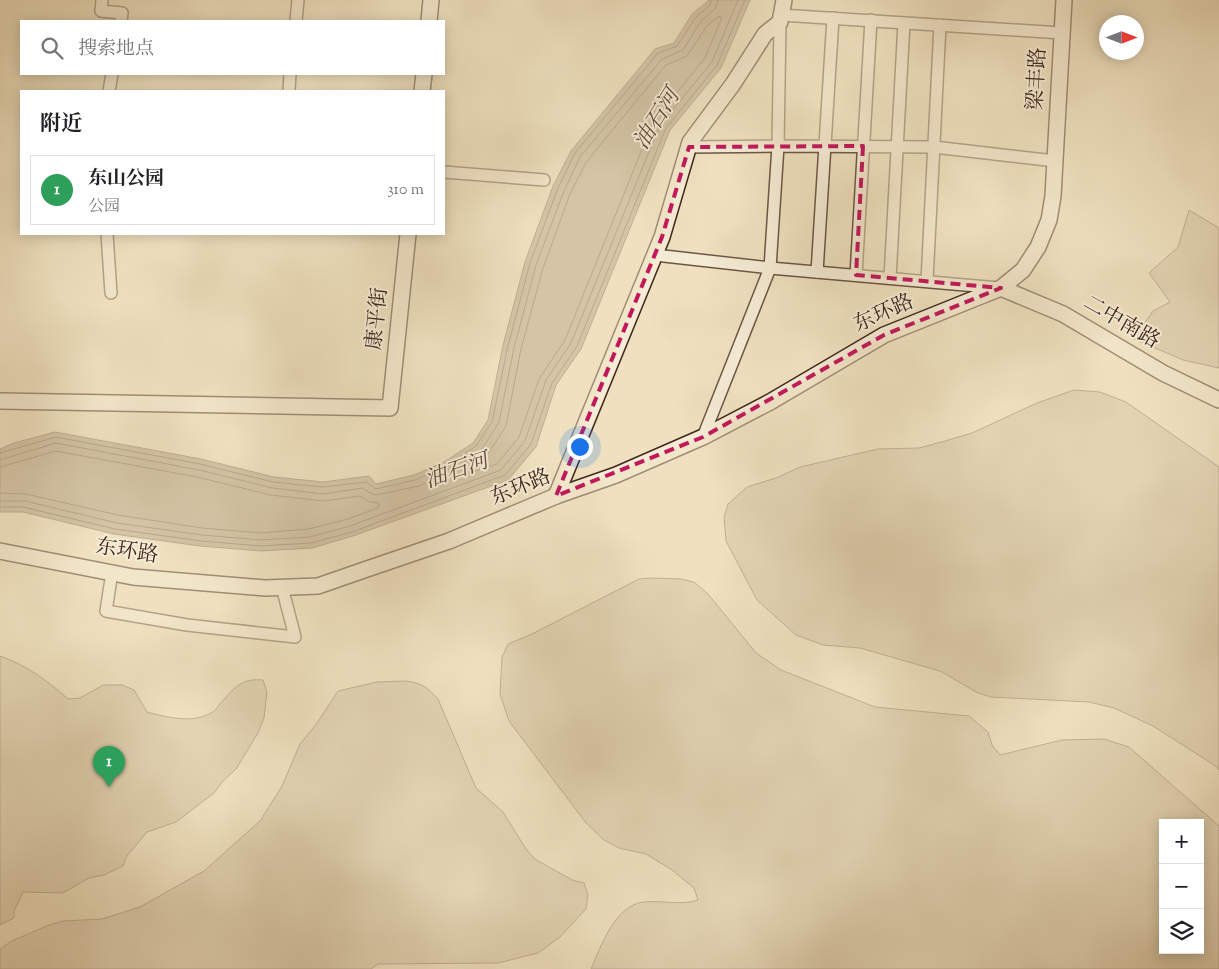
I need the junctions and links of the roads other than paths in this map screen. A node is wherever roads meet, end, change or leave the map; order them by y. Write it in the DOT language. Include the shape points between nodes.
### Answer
graph roads {
  1 [pos="102,0"];
  2 [pos="298,0"];
  3 [pos="432,0"];
  4 [pos="1064,0"];
  5 [pos="782,12"];
  6 [pos="833,18"];
  7 [pos="121,20"];
  8 [pos="296,20"];
  9 [pos="429,20"];
  10 [pos="870,20"];
  11 [pos="904,23"];
  12 [pos="940,25"];
  13 [pos="1062,33"];
  14 [pos="112,75"];
  15 [pos="290,75"];
  16 [pos="424,75"];
  17 [pos="109,90"];
  18 [pos="289,90"];
  19 [pos="422,90"];
  20 [pos="778,146"];
  21 [pos="825,146"];
  22 [pos="863,146"];
  23 [pos="689,147"];
  24 [pos="898,147"];
  25 [pos="934,147"];
  26 [pos="1055,162"];
  27 [pos="445,172"];
  28 [pos="544,180"];
  29 [pos="106,235"];
  30 [pos="408,235"];
  31 [pos="655,255"];
  32 [pos="770,268"];
  33 [pos="817,272"];
  34 [pos="856,275"];
  35 [pos="890,278"];
  36 [pos="928,281"];
  37 [pos="1001,288"];
  38 [pos="111,293"];
  39 [pos="1219,400"];
  40 [pos="0,401"];
  41 [pos="703,437"];
  42 [pos="556,496"];
  43 [pos="0,551"];
  44 [pos="112,572"];
  45 [pos="282,587"];
  1 -- 7 [label="street" via="101,11 122,13"];
  2 -- 8 [label="street"];
  3 -- 9 [label="street"];
  4 -- 13 [label="street, 梁丰路"];
  5 -- 6 [label="street"];
  5 -- 20 [label="street"];
  5 -- 23 [label="street"];
  6 -- 10 [label="street"];
  6 -- 21 [label="street"];
  10 -- 11 [label="street"];
  10 -- 22 [label="street"];
  11 -- 12 [label="street"];
  11 -- 24 [label="street"];
  12 -- 13 [label="street"];
  12 -- 25 [label="street"];
  13 -- 26 [label="street, 梁丰路"];
  14 -- 17 [label="street"];
  15 -- 18 [label="street"];
  16 -- 19 [label="street"];
  20 -- 21 [label="street"];
  20 -- 23 [label="street"];
  20 -- 32 [label="street"];
  21 -- 22 [label="street"];
  21 -- 33 [label="street"];
  22 -- 24 [label="street"];
  22 -- 34 [label="street"];
  23 -- 31 [label="street"];
  24 -- 25 [label="street"];
  24 -- 35 [label="street"];
  25 -- 26 [label="street"];
  25 -- 36 [label="street"];
  26 -- 37 [label="street, 东环路" via="1049,220 1038,247 1023,270"];
  27 -- 28 [label="street"];
  29 -- 38 [label="street"];
  30 -- 40 [label="street, 康平街" via="390,408"];
  31 -- 32 [label="street"];
  31 -- 42 [label="street"];
  32 -- 33 [label="street"];
  32 -- 41 [label="street"];
  33 -- 34 [label="street"];
  34 -- 35 [label="street"];
  35 -- 36 [label="street"];
  36 -- 37 [label="street"];
  37 -- 39 [label="street, 二中南路" via="1063,314 1163,372"];
  37 -- 41 [label="street, 东环路" via="884,335"];
  41 -- 42 [label="street, 东环路" via="616,475"];
  42 -- 45 [label="street, 东环路" via="449,541 318,586"];
  43 -- 44 [label="street, 东环路"];
  44 -- 45 [label="street, 东环路"];
  44 -- 45 [label="street" via="106,612 295,637"];
}
